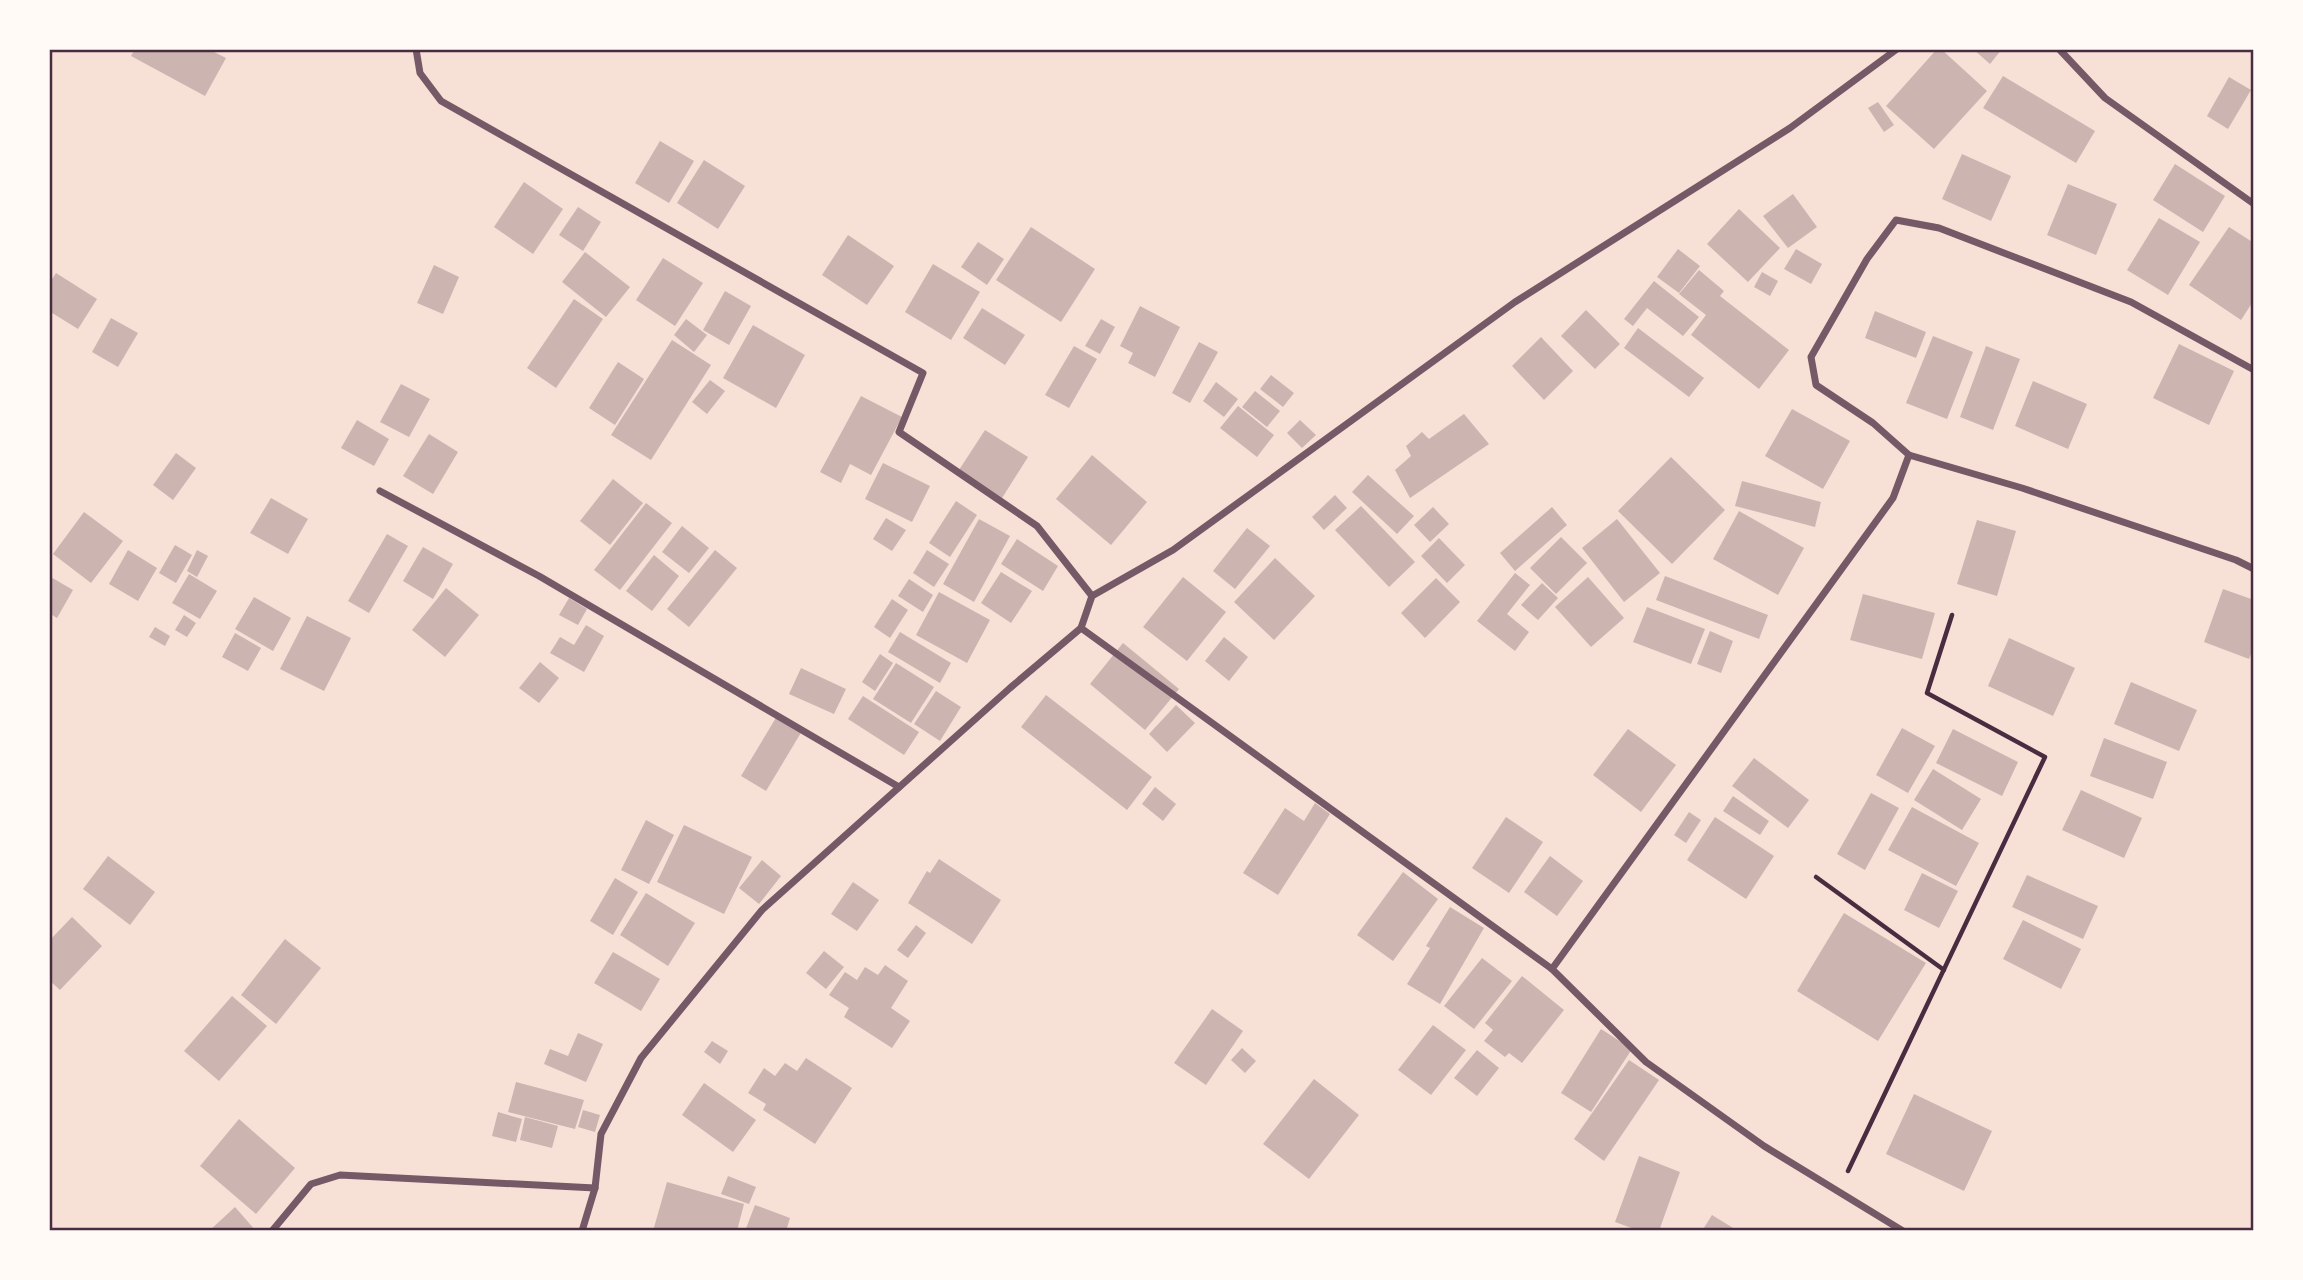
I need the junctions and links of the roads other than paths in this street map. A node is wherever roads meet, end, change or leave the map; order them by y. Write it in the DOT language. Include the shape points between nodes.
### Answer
graph roads {
  1 [pos="416,49"];
  2 [pos="1897,49"];
  3 [pos="2059,49"];
  4 [pos="2254,204"];
  5 [pos="2254,370"];
  6 [pos="1909,455"];
  7 [pos="380,491"];
  8 [pos="2254,569"];
  9 [pos="1092,596"];
  10 [pos="1081,628"];
  11 [pos="899,787"];
  12 [pos="1552,969"];
  13 [pos="595,1188"];
  14 [pos="272,1231"];
  15 [pos="582,1231"];
  16 [pos="1903,1231"];
  1 -- 9 [label="street" via="420,73 441,101 923,373 899,432 1037,526"];
  2 -- 9 [label="street" via="1790,128 1515,302 1173,550"];
  3 -- 4 [label="street" via="2105,98"];
  5 -- 6 [label="street" via="2131,302 1939,228 1896,220 1867,259 1811,357 1816,385 1873,423"];
  6 -- 8 [label="street" via="2022,488"];
  6 -- 12 [label="street" via="1893,498"];
  7 -- 11 [label="street" via="539,576"];
  9 -- 10 [label="street"];
  10 -- 11 [label="street"];
  10 -- 12 [label="street"];
  11 -- 13 [label="street" via="762,910 641,1058 601,1134"];
  12 -- 16 [label="street" via="1646,1062 1764,1146"];
  13 -- 14 [label="street" via="340,1175 311,1184"];
  13 -- 15 [label="street"];
}
